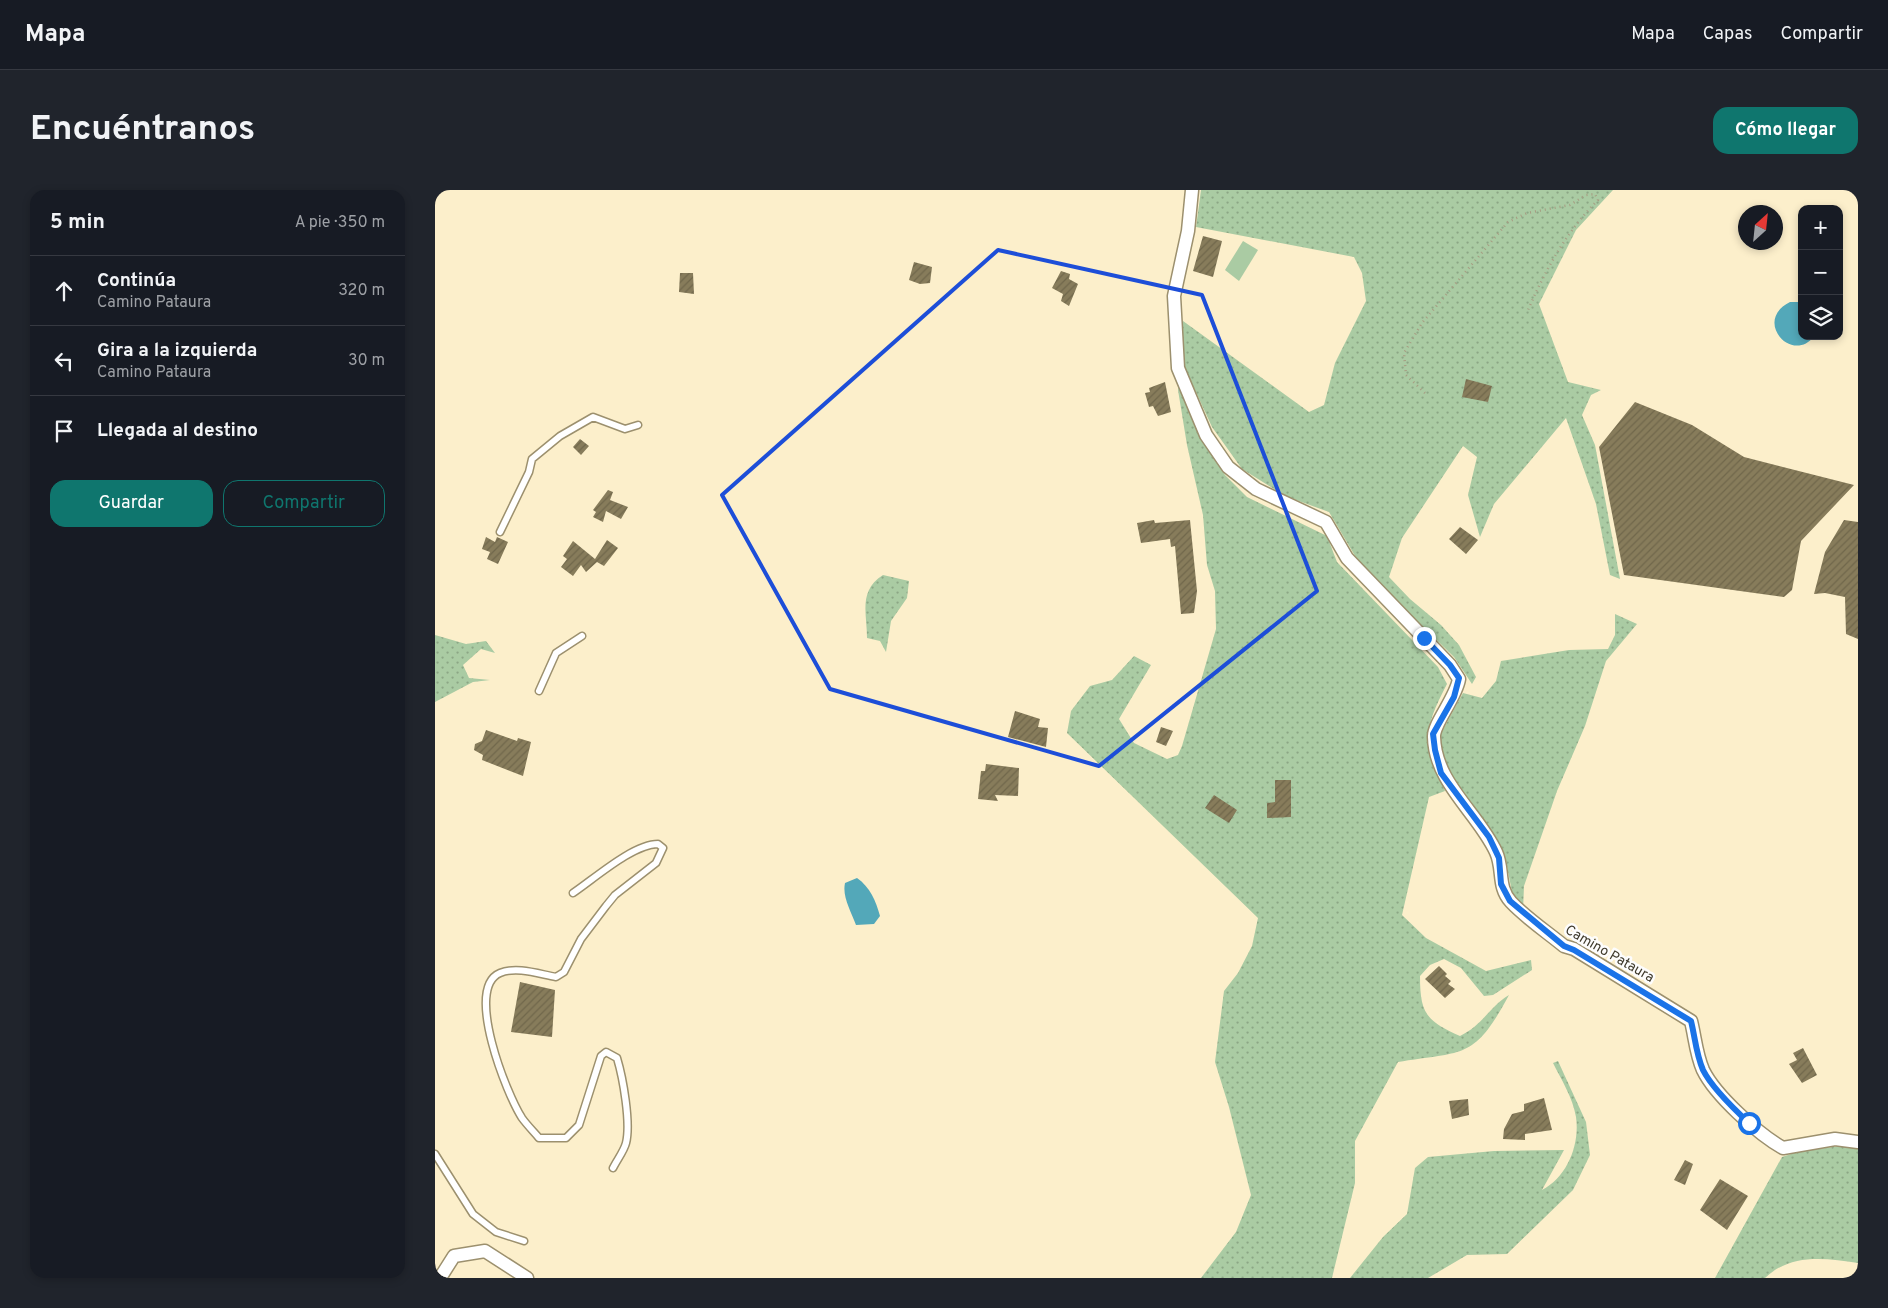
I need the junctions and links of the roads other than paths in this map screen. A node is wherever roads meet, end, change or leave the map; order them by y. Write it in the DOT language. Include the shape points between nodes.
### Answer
graph roads {
  1 [pos="1192,190"];
  2 [pos="638,425"];
  3 [pos="500,532"];
  4 [pos="582,636"];
  5 [pos="539,691"];
  6 [pos="573,893"];
  7 [pos="1858,1142"];
  8 [pos="435,1154"];
  9 [pos="613,1168"];
  10 [pos="524,1241"];
  11 [pos="440,1278"];
  12 [pos="527,1278"];
  1 -- 7 [label="street, Camino Pataura" via="1188,230 1174,296 1178,368 1206,435 1228,467 1256,489 1327,522 1347,558 1459,678 1454,697 1433,734 1435,750 1441,773 1489,837 1499,858 1501,884 1510,901 1564,946 1691,1021 1703,1071 1734,1109 1769,1140 1783,1148 1835,1139"];
  2 -- 3 [label="lane" via="625,429 593,417 560,436 532,460"];
  4 -- 5 [label="lane" via="556,653"];
  6 -- 9 [label="lane" via="637,849 650,844 663,848 656,863 615,895 591,924 564,972 556,977 517,970 499,973 490,981 485,999 487,1020 502,1076 521,1117 539,1138 566,1138 579,1125 601,1056 606,1052 617,1058 623,1078 626,1143"];
  8 -- 10 [label="lane" via="473,1214 497,1232"];
  11 -- 12 [label="street" via="454,1256 485,1251"];
}
